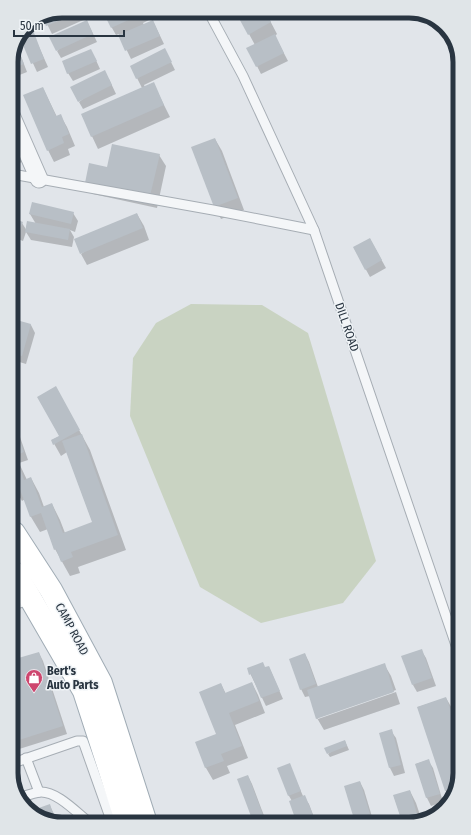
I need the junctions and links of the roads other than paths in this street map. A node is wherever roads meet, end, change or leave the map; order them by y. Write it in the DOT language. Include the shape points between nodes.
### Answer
graph roads {
  1 [pos="212,18"];
  2 [pos="18,129"];
  3 [pos="18,175"];
  4 [pos="39,179"];
  5 [pos="314,230"];
  6 [pos="18,539"];
  7 [pos="18,584"];
  8 [pos="22,598"];
  9 [pos="453,636"];
  10 [pos="26,758"];
  11 [pos="18,761"];
  12 [pos="39,792"];
  13 [pos="24,796"];
  14 [pos="82,817"];
  15 [pos="110,817"];
  16 [pos="125,817"];
  17 [pos="144,817"];
  1 -- 5 [label="lane, DILL ROAD" via="243,76"];
  2 -- 4 [label="street"];
  3 -- 4 [label="lane"];
  4 -- 5 [label="lane"];
  5 -- 9 [label="lane, DILL ROAD"];
  6 -- 17 [label="main road, CAMP ROAD" via="51,590 101,683"];
  7 -- 8 [label="main road, CAMP ROAD"];
  8 -- 16 [label="main road, CAMP ROAD" via="84,691"];
  10 -- 11 [label="lane"];
  10 -- 12 [label="lane"];
  10 -- 15 [label="lane" via="83,741"];
  12 -- 13 [label="lane"];
  12 -- 14 [label="lane" via="52,794"];
}
